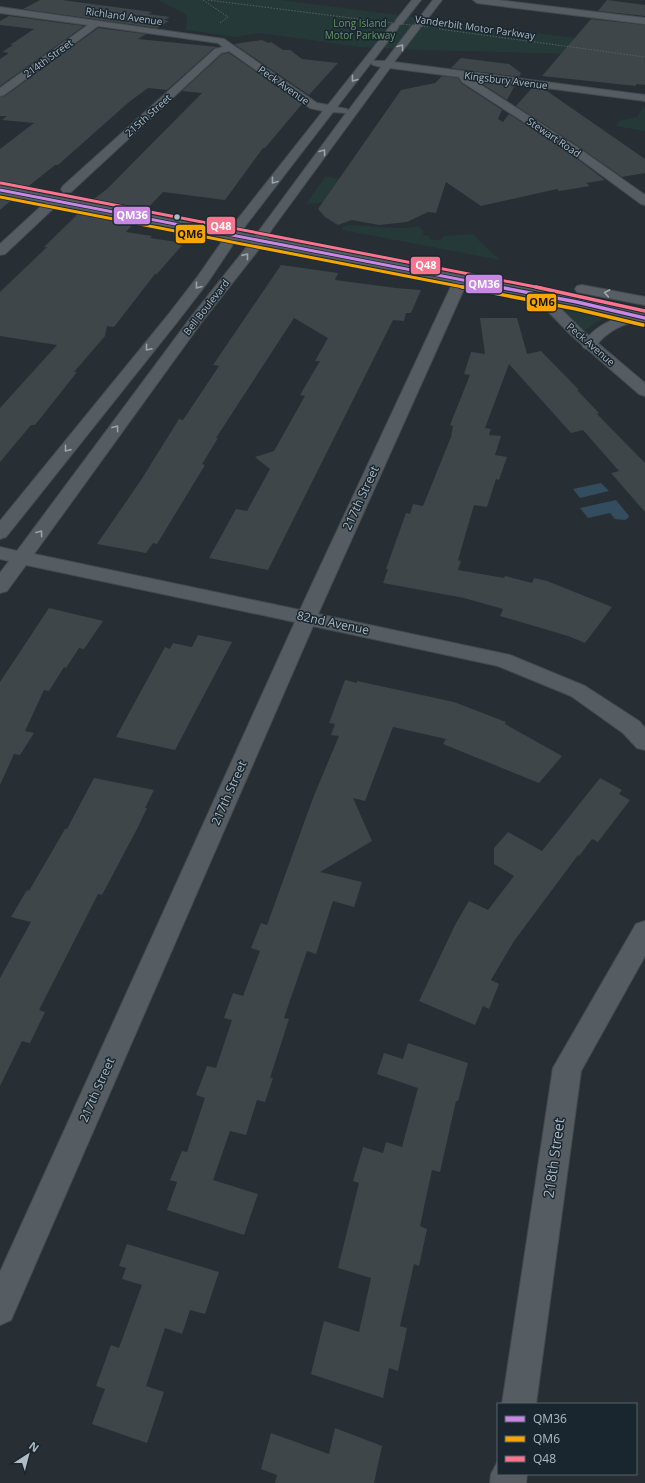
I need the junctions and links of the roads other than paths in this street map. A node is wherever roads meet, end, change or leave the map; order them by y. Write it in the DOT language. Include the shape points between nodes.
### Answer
graph roads {
  1 [pos="418,0"];
  2 [pos="438,0"];
  3 [pos="478,0"];
  4 [pos="0,10"];
  5 [pos="645,20"];
  6 [pos="96,23"];
  7 [pos="221,41"];
  8 [pos="231,48"];
  9 [pos="367,61"];
  10 [pos="388,64"];
  11 [pos="463,75"];
  12 [pos="0,93"];
  13 [pos="645,98"];
  14 [pos="330,110"];
  15 [pos="353,113"];
  16 [pos="0,176"];
  17 [pos="67,189"];
  18 [pos="0,190"];
  19 [pos="54,201"];
  20 [pos="645,201"];
  21 [pos="241,223"];
  22 [pos="266,228"];
  23 [pos="233,235"];
  24 [pos="258,241"];
  25 [pos="0,251"];
  26 [pos="461,280"];
  27 [pos="539,295"];
  28 [pos="645,301"];
  29 [pos="644,318"];
  30 [pos="589,345"];
  31 [pos="645,391"];
  32 [pos="0,533"];
  33 [pos="0,552"];
  34 [pos="22,558"];
  35 [pos="0,587"];
  36 [pos="307,617"];
  37 [pos="645,742"];
  38 [pos="645,932"];
  39 [pos="0,1309"];
  40 [pos="519,1403"];
  1 -- 9 [label="street, Bell Boulevard" via="393,23"];
  10 -- 2 [label="street, Bell Boulevard, one-way"];
  3 -- 5 [label="street" via="575,8"];
  4 -- 6 [label="street, Richland Avenue"];
  6 -- 7 [label="street, Richland Avenue"];
  6 -- 12 [label="street, 214th Street"];
  7 -- 8 [label="street, Peck Avenue"];
  8 -- 14 [label="street, Peck Avenue" via="314,106"];
  8 -- 17 [label="street, 215th Street" via="218,51"];
  9 -- 10 [label="street, Kingsbury Avenue"];
  9 -- 14 [label="street, Bell Boulevard, one-way"];
  10 -- 11 [label="street, Kingsbury Avenue"];
  10 -- 15 [label="street, Bell Boulevard"];
  11 -- 13 [label="street, Kingsbury Avenue"];
  11 -- 20 [label="street, Stewart Road" via="466,80 573,149"];
  14 -- 15 [label="street, Peck Avenue"];
  14 -- 21 [label="street, Bell Boulevard, one-way"];
  22 -- 15 [label="street, Bell Boulevard, one-way"];
  16 -- 17 [label="main road"];
  17 -- 21 [label="main road"];
  18 -- 19 [label="main road"];
  19 -- 23 [label="main road"];
  19 -- 25 [label="street"];
  21 -- 22 [label="main road"];
  21 -- 23 [label="street, Bell Boulevard"];
  22 -- 24 [label="street, Bell Boulevard"];
  28 -- 22 [label="main road, one-way"];
  23 -- 24 [label="main road"];
  23 -- 32 [label="street, Bell Boulevard, one-way" via="173,318"];
  24 -- 26 [label="main road"];
  34 -- 24 [label="street, Bell Boulevard, one-way" via="196,320"];
  26 -- 27 [label="main road"];
  26 -- 36 [label="street, 217th Street"];
  27 -- 29 [label="main road"];
  27 -- 30 [label="street, Peck Avenue"];
  29 -- 30 [label="main road" via="629,319 611,325 596,334"];
  30 -- 31 [label="street, Peck Avenue"];
  33 -- 34 [label="street, 82nd Avenue"];
  34 -- 35 [label="street, Bell Boulevard"];
  34 -- 36 [label="street, 82nd Avenue"];
  36 -- 37 [label="street, 82nd Avenue" via="503,660 578,691 631,727"];
  36 -- 39 [label="street, 217th Street"];
  38 -- 40 [label="street, 218th Street" via="567,1068"];
}
